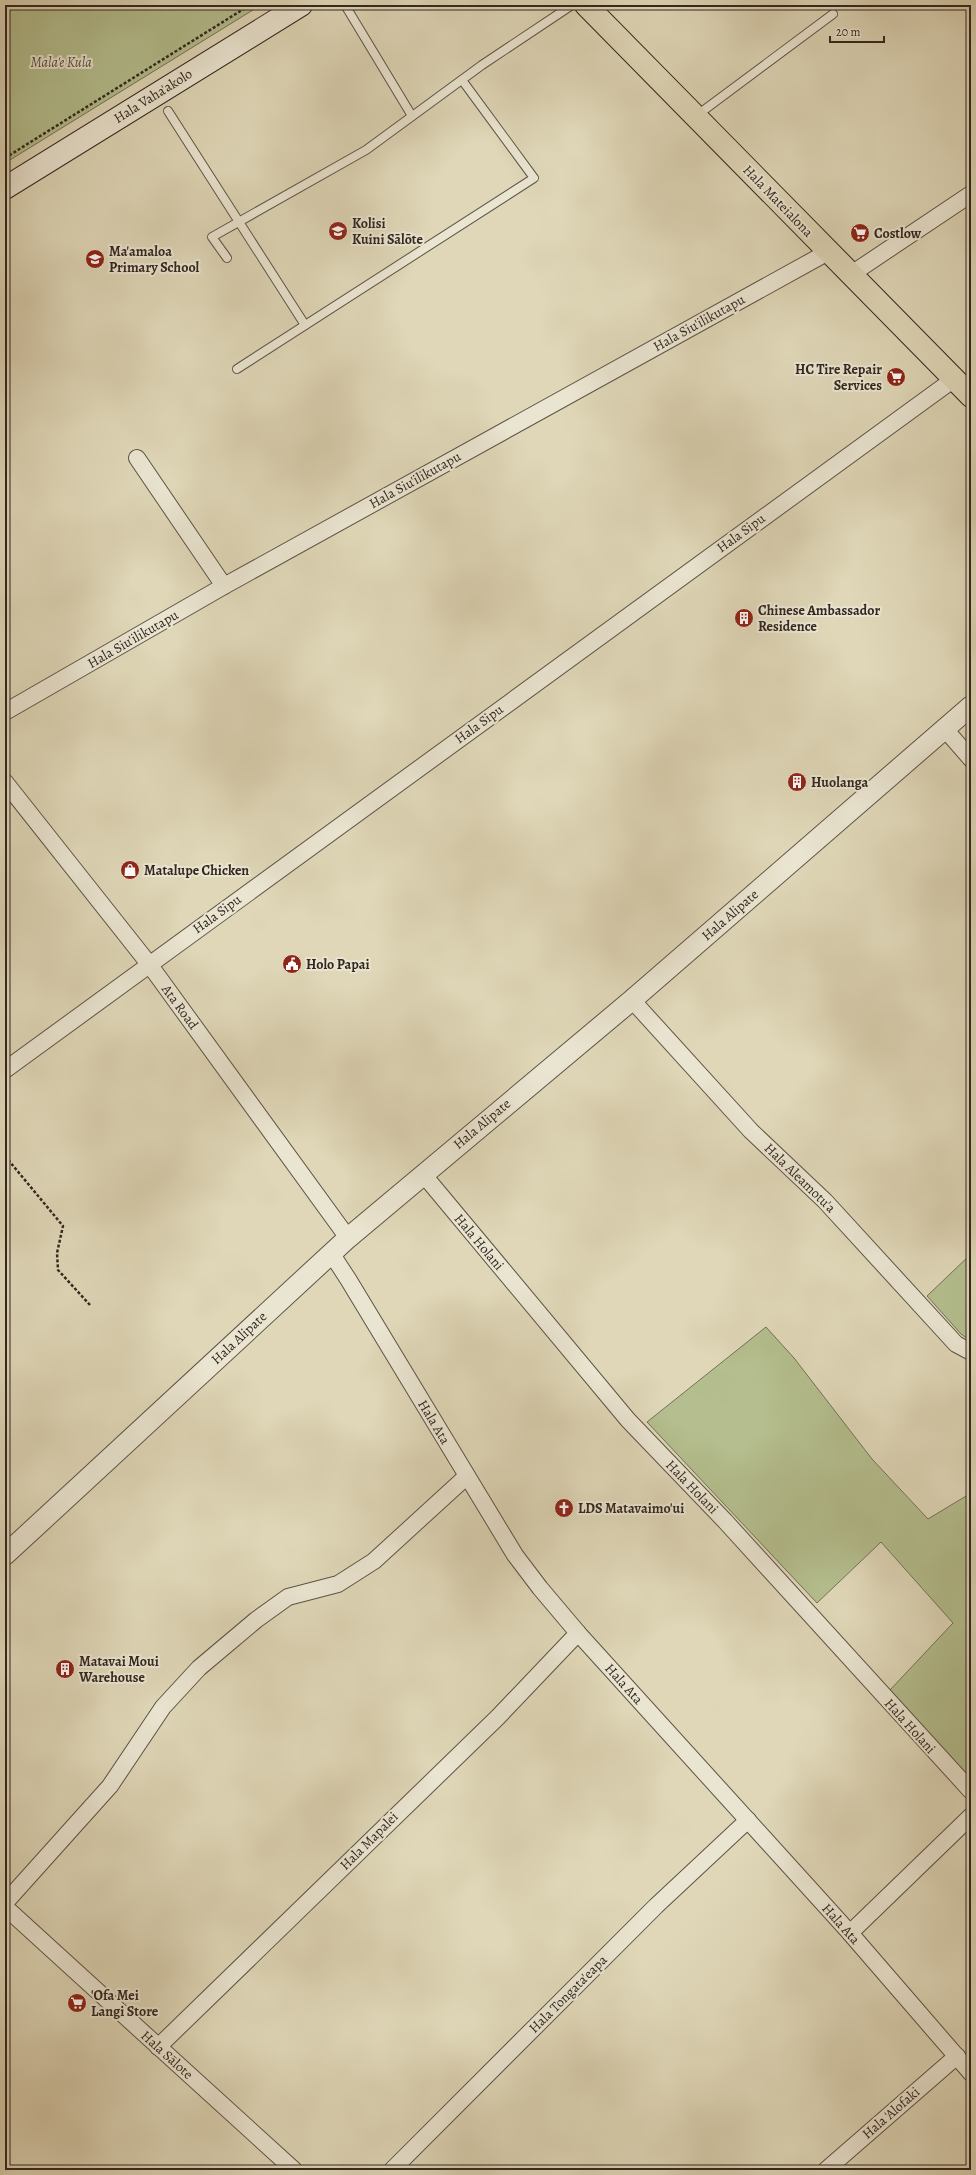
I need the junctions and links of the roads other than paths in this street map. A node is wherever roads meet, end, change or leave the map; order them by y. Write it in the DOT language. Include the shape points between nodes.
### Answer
graph roads {
  1 [pos="301,5"];
  2 [pos="345,5"];
  3 [pos="572,5"];
  4 [pos="586,5"];
  5 [pos="833,14"];
  6 [pos="462,80"];
  7 [pos="168,111"];
  8 [pos="412,116"];
  9 [pos="695,117"];
  10 [pos="5,188"];
  11 [pos="971,194"];
  12 [pos="239,222"];
  13 [pos="828,252"];
  14 [pos="227,258"];
  15 [pos="850,275"];
  16 [pos="305,325"];
  17 [pos="237,369"];
  18 [pos="954,379"];
  19 [pos="971,396"];
  20 [pos="137,458"];
  21 [pos="224,586"];
  22 [pos="971,706"];
  23 [pos="5,712"];
  24 [pos="944,728"];
  25 [pos="971,759"];
  26 [pos="5,782"];
  27 [pos="149,964"];
  28 [pos="632,1000"];
  29 [pos="5,1070"];
  30 [pos="423,1174"];
  31 [pos="348,1238"];
  32 [pos="331,1254"];
  33 [pos="971,1352"];
  34 [pos="467,1476"];
  35 [pos="5,1555"];
  36 [pos="578,1633"];
  37 [pos="971,1791"];
  38 [pos="971,1816"];
  39 [pos="748,1820"];
  40 [pos="5,1903"];
  41 [pos="5,1907"];
  42 [pos="850,1933"];
  43 [pos="158,2047"];
  44 [pos="957,2056"];
  45 [pos="971,2073"];
  46 [pos="294,2170"];
  47 [pos="392,2170"];
  48 [pos="826,2170"];
  1 -- 10 [label="main road, Hala Vaha'akolo"];
  2 -- 8 [label="lane"];
  3 -- 6 [label="lane"];
  4 -- 9 [label="main road, Hala Mateialona"];
  5 -- 9 [label="lane"];
  6 -- 8 [label="lane"];
  6 -- 16 [label="lane" via="534,178"];
  7 -- 12 [label="lane"];
  8 -- 12 [label="lane" via="366,150"];
  9 -- 13 [label="main road, Hala Mateialona"];
  11 -- 15 [label="street"];
  12 -- 14 [label="lane" via="212,237"];
  12 -- 16 [label="lane"];
  13 -- 15 [label="main road, Hala Mateialona"];
  13 -- 21 [label="street, Hala Siu'ilikutapu"];
  15 -- 18 [label="main road, Hala Mateialona"];
  16 -- 17 [label="lane"];
  18 -- 19 [label="main road, Hala Mateialona"];
  18 -- 27 [label="street, Hala Sipu"];
  20 -- 21 [label="street"];
  21 -- 23 [label="street, Hala Siu'ilikutapu"];
  22 -- 24 [label="street, Hala Alipate"];
  24 -- 25 [label="street"];
  24 -- 28 [label="street, Hala Alipate"];
  26 -- 27 [label="street, Ata Road"];
  27 -- 29 [label="street, Hala Sipu"];
  27 -- 31 [label="street, Ata Road"];
  28 -- 30 [label="street, Hala Alipate"];
  28 -- 33 [label="street, Hala Aleamotu'a" via="751,1130 825,1201 956,1344"];
  30 -- 31 [label="street, Hala Alipate"];
  30 -- 37 [label="street, Hala Holani" via="628,1420"];
  31 -- 32 [label="street, Hala Alipate"];
  32 -- 34 [label="street, Hala Ata"];
  32 -- 35 [label="street, Hala Alipate"];
  34 -- 36 [label="street, Hala Ata" via="515,1554"];
  34 -- 40 [label="street" via="374,1562 338,1584 288,1597 199,1668 163,1707 110,1786"];
  36 -- 39 [label="street, Hala Ata"];
  36 -- 43 [label="street, Hala Mapalei" via="498,1717"];
  38 -- 42 [label="street"];
  39 -- 42 [label="street, Hala Ata"];
  39 -- 47 [label="street, Hala Tongata'eapa" via="650,1912"];
  41 -- 43 [label="street, Hala Sālote"];
  42 -- 44 [label="street, Hala Ata"];
  43 -- 46 [label="street, Hala Sālote"];
  44 -- 45 [label="street, Hala Ata"];
  44 -- 48 [label="street, Hala 'Alofaki"];
}
